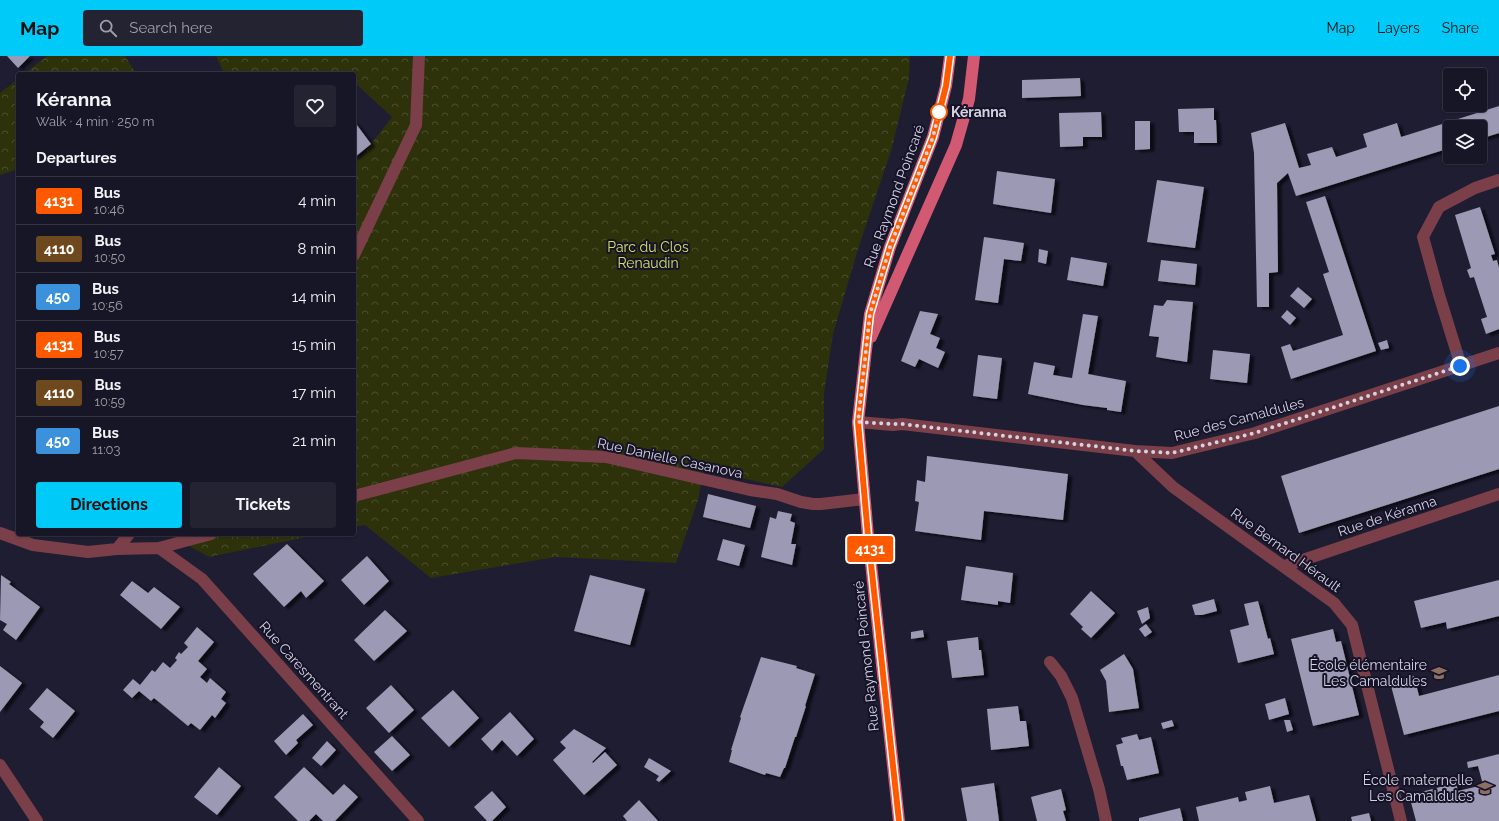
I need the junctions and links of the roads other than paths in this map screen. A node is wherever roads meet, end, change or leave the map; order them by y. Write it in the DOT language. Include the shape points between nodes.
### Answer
graph roads {
  1 [pos="419,56"];
  2 [pos="950,56"];
  3 [pos="974,56"];
  4 [pos="1499,180"];
  5 [pos="356,251"];
  6 [pos="867,345"];
  7 [pos="1499,354"];
  8 [pos="1460,366"];
  9 [pos="858,422"];
  10 [pos="1136,451"];
  11 [pos="1499,494"];
  12 [pos="356,495"];
  13 [pos="864,498"];
  14 [pos="0,533"];
  15 [pos="127,536"];
  16 [pos="204,536"];
  17 [pos="159,548"];
  18 [pos="117,549"];
  19 [pos="1285,566"];
  20 [pos="1050,662"];
  21 [pos="0,765"];
  22 [pos="37,821"];
  23 [pos="418,821"];
  24 [pos="899,821"];
  25 [pos="1106,821"];
  26 [pos="1402,821"];
  1 -- 5 [label="street" via="416,125"];
  2 -- 6 [label="main road, Rue Raymond Poincaré" via="946,86 933,137 890,247 870,314"];
  3 -- 6 [label="main road, Rue Raymond Poincaré" via="969,99 956,145"];
  4 -- 8 [label="street" via="1475,188 1439,207 1423,237"];
  6 -- 9 [label="main road, Rue Raymond Poincaré"];
  7 -- 8 [label="street, Rue des Camaldules"];
  8 -- 10 [label="street, Rue des Camaldules" via="1255,433 1172,453"];
  9 -- 10 [label="street, Rue des Camaldules" via="902,424"];
  9 -- 13 [label="main road, Rue Raymond Poincaré"];
  10 -- 19 [label="street, Rue Bernard Hérault" via="1173,487"];
  11 -- 19 [label="street, Rue de Kéranna"];
  12 -- 13 [label="street, Rue Danielle Casanova" via="516,453 606,457 777,494 807,503 821,504"];
  13 -- 24 [label="main road, Rue Raymond Poincaré"];
  14 -- 18 [label="street" via="33,545 88,552"];
  15 -- 18 [label="street"];
  16 -- 17 [label="street"];
  17 -- 18 [label="street"];
  17 -- 23 [label="street, Rue Caresmentrant" via="202,579"];
  19 -- 26 [label="street, Rue Bernard Hérault" via="1334,603 1352,625"];
  20 -- 25 [label="street" via="1061,676 1072,698"];
  21 -- 22 [label="street"];
}
